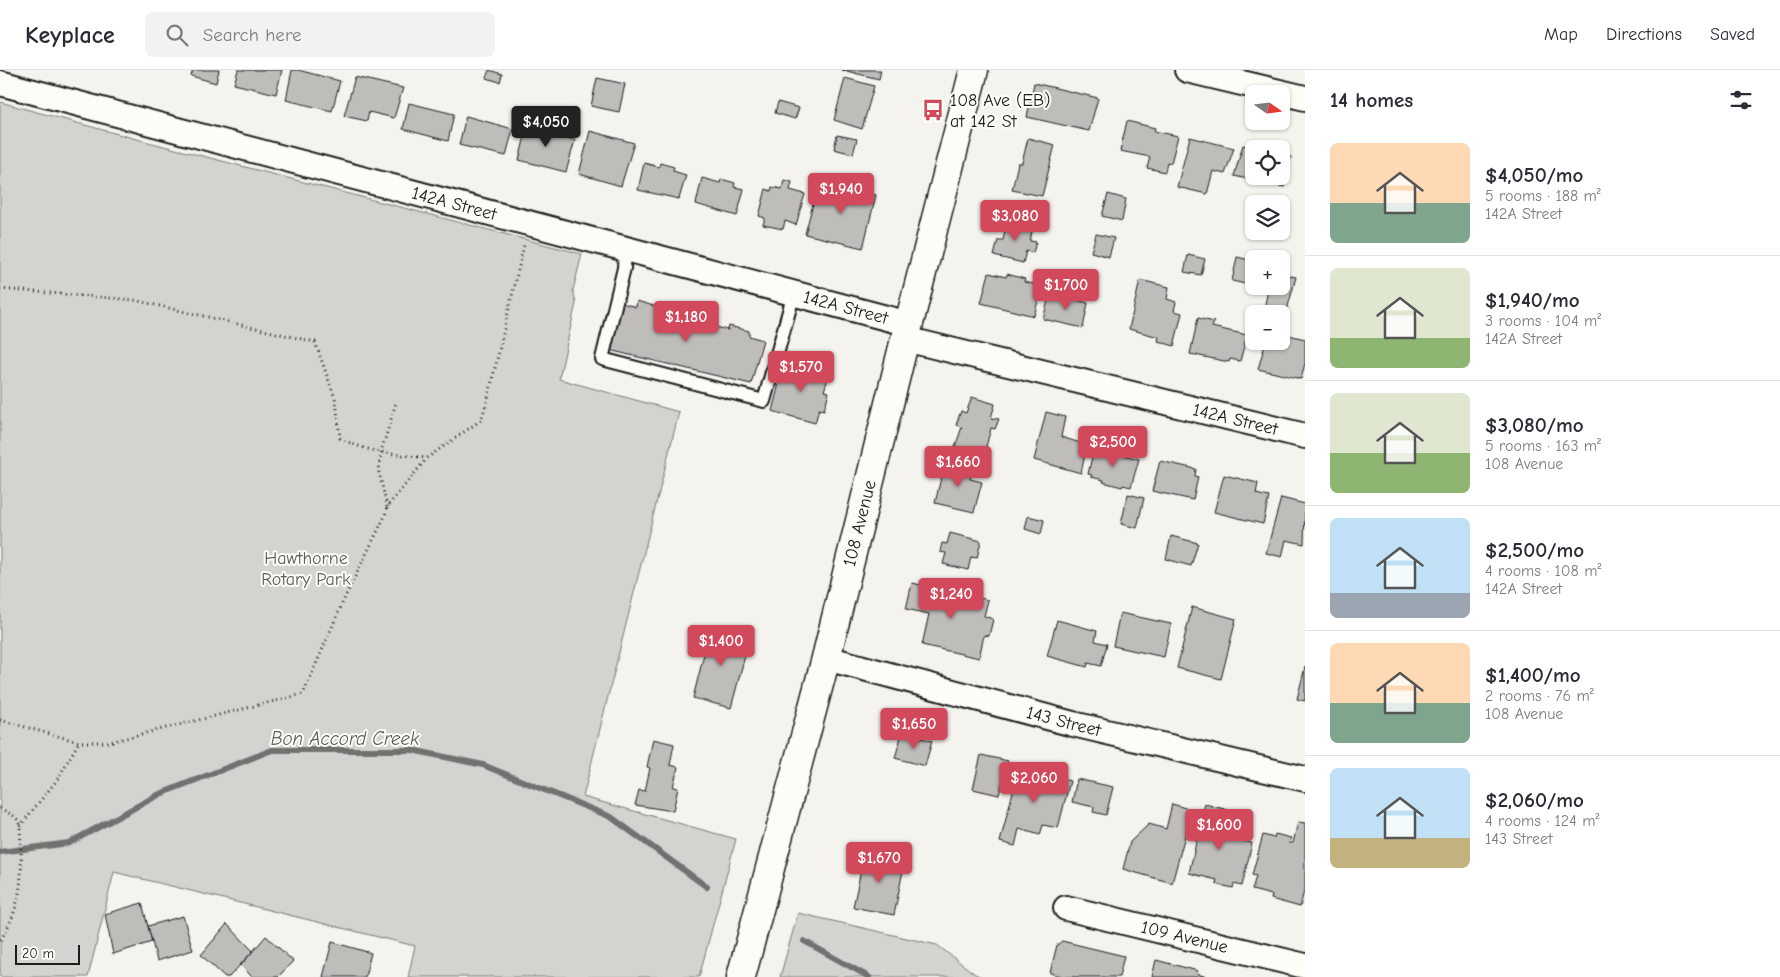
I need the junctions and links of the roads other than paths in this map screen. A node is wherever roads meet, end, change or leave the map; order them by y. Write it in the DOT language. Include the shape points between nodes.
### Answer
graph roads {
  1 [pos="974,70"];
  2 [pos="1187,70"];
  3 [pos="0,83"];
  4 [pos="1305,98"];
  5 [pos="625,249"];
  6 [pos="794,293"];
  7 [pos="907,331"];
  8 [pos="1305,436"];
  9 [pos="826,658"];
  10 [pos="1305,779"];
  11 [pos="1066,908"];
  12 [pos="1305,966"];
  13 [pos="741,977"];
  1 -- 7 [label="main road, 108 Avenue"];
  2 -- 4 [label="street"];
  3 -- 5 [label="street, 142A Street"];
  5 -- 6 [label="street, 142A Street"];
  5 -- 6 [label="lane" via="624,268 602,359 764,401"];
  6 -- 7 [label="street, 142A Street"];
  7 -- 8 [label="street, 142A Street"];
  7 -- 9 [label="main road, 108 Avenue"];
  9 -- 10 [label="street, 143 Street" via="1073,724"];
  9 -- 13 [label="main road, 108 Avenue"];
  11 -- 12 [label="street, 109 Avenue"];
}
